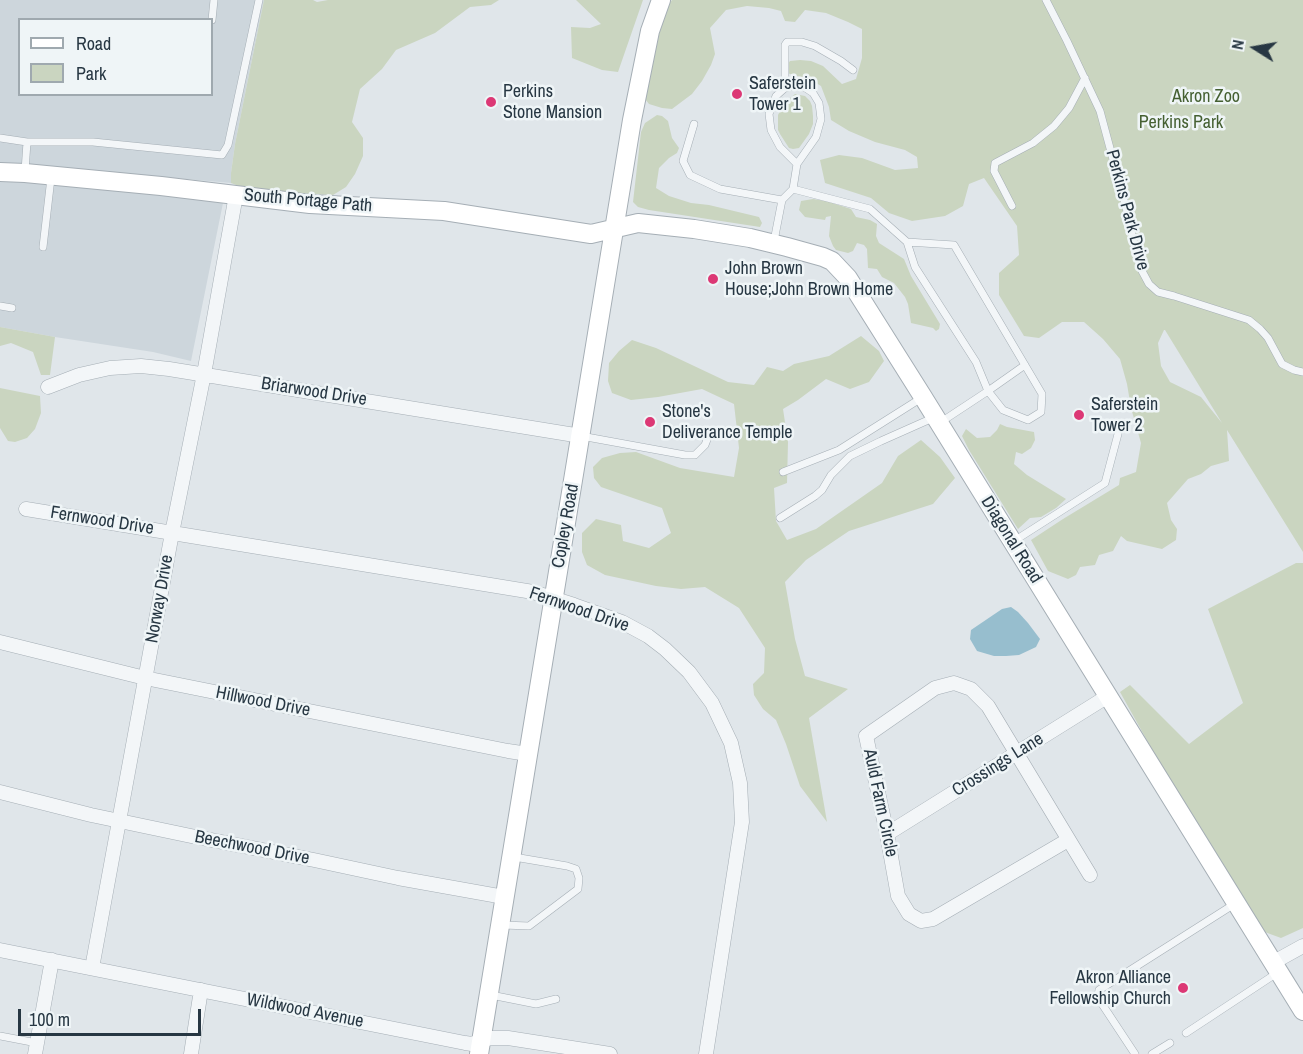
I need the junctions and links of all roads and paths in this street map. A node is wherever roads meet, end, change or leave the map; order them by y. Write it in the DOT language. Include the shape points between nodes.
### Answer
graph roads {
  1 [pos="214,0"];
  2 [pos="259,0"];
  3 [pos="661,0"];
  4 [pos="1046,0"];
  5 [pos="212,18"];
  6 [pos="853,70"];
  7 [pos="1085,78"];
  8 [pos="785,88"];
  9 [pos="694,124"];
  10 [pos="0,138"];
  11 [pos="27,142"];
  12 [pos="797,164"];
  13 [pos="0,172"];
  14 [pos="25,173"];
  15 [pos="51,176"];
  16 [pos="793,189"];
  17 [pos="236,195"];
  18 [pos="782,200"];
  19 [pos="1012,206"];
  20 [pos="615,228"];
  21 [pos="907,242"];
  22 [pos="774,244"];
  23 [pos="43,247"];
  24 [pos="0,306"];
  25 [pos="12,308"];
  26 [pos="1025,365"];
  27 [pos="1303,372"];
  28 [pos="204,374"];
  29 [pos="48,387"];
  30 [pos="988,391"];
  31 [pos="923,397"];
  32 [pos="937,420"];
  33 [pos="710,432"];
  34 [pos="1118,434"];
  35 [pos="581,436"];
  36 [pos="783,472"];
  37 [pos="26,509"];
  38 [pos="780,518"];
  39 [pos="172,532"];
  40 [pos="1012,542"];
  41 [pos="553,598"];
  42 [pos="0,642"];
  43 [pos="145,678"];
  44 [pos="1108,696"];
  45 [pos="1016,753"];
  46 [pos="528,754"];
  47 [pos="0,792"];
  48 [pos="119,821"];
  49 [pos="888,834"];
  50 [pos="1068,840"];
  51 [pos="511,856"];
  52 [pos="1090,875"];
  53 [pos="504,897"];
  54 [pos="1236,902"];
  55 [pos="500,924"];
  56 [pos="1303,945"];
  57 [pos="0,950"];
  58 [pos="52,960"];
  59 [pos="1277,967"];
  60 [pos="92,968"];
  61 [pos="201,990"];
  62 [pos="489,994"];
  63 [pos="556,999"];
  64 [pos="1303,1011"];
  65 [pos="1186,1033"];
  66 [pos="0,1036"];
  67 [pos="1170,1043"];
  68 [pos="36,1048"];
  69 [pos="480,1048"];
  70 [pos="191,1054"];
  71 [pos="610,1054"];
  72 [pos="706,1054"];
  73 [pos="1135,1054"];
  74 [pos="1152,1054"];
  1 -- 5 [label="lane"];
  2 -- 11 [label="lane" via="228,145 222,155 93,142"];
  3 -- 20 [label="street, Copley Road" via="650,31 632,120"];
  4 -- 7 [label="lane, Perkins Park Drive"];
  6 -- 8 [label="lane" via="815,46 787,42"];
  7 -- 19 [label="lane" via="1054,126 1033,143 994,163 994,171"];
  7 -- 27 [label="lane, Perkins Park Drive" via="1100,111 1136,254 1149,284 1158,292 1249,320 1268,338 1282,364"];
  8 -- 12 [label="lane" via="772,105 771,130 780,147"];
  8 -- 12 [label="lane" via="804,87 819,103 821,119 816,137"];
  9 -- 18 [label="lane" via="683,161 690,175 720,189"];
  10 -- 11 [label="lane"];
  11 -- 14 [label="lane"];
  12 -- 16 [label="lane"];
  13 -- 14 [label="street, South Portage Path"];
  14 -- 15 [label="street, South Portage Path"];
  15 -- 17 [label="street, South Portage Path"];
  15 -- 23 [label="lane"];
  16 -- 18 [label="lane"];
  16 -- 21 [label="lane" via="870,209"];
  17 -- 20 [label="street, South Portage Path" via="310,204 444,211 591,234"];
  17 -- 28 [label="street, Norway Drive"];
  18 -- 22 [label="lane"];
  20 -- 22 [label="street, Diagonal Road" via="638,223"];
  20 -- 35 [label="street, Copley Road"];
  21 -- 26 [label="lane" via="954,245"];
  21 -- 30 [label="lane" via="915,267 976,362"];
  22 -- 31 [label="street, Diagonal Road" via="824,257 840,268"];
  24 -- 25 [label="lane"];
  26 -- 30 [label="lane"];
  26 -- 30 [label="lane" via="1042,394 1041,412 1028,420 1003,410"];
  28 -- 29 [label="street, Briarwood Drive" via="141,366 110,368"];
  28 -- 35 [label="street, Briarwood Drive"];
  28 -- 39 [label="street, Norway Drive"];
  30 -- 32 [label="lane"];
  31 -- 32 [label="street, Diagonal Road"];
  31 -- 36 [label="lane" via="839,450"];
  32 -- 38 [label="lane" via="850,456 822,490"];
  32 -- 40 [label="street, Diagonal Road"];
  33 -- 35 [label="lane" via="695,455"];
  34 -- 40 [label="lane" via="1106,483"];
  35 -- 41 [label="street, Copley Road"];
  37 -- 39 [label="street, Fernwood Drive"];
  39 -- 41 [label="street, Fernwood Drive"];
  39 -- 43 [label="street, Norway Drive"];
  40 -- 44 [label="street, Diagonal Road"];
  41 -- 46 [label="street, Copley Road"];
  41 -- 72 [label="street, Fernwood Drive" via="622,622 665,649 705,691 731,743 740,783 742,822"];
  42 -- 43 [label="street, Hillwood Drive"];
  43 -- 46 [label="street, Hillwood Drive"];
  43 -- 48 [label="street, Norway Drive"];
  44 -- 45 [label="street, Crossings Lane"];
  44 -- 54 [label="street, Diagonal Road"];
  45 -- 49 [label="street, Crossings Lane"];
  45 -- 49 [label="street, Auld Farm Circle" via="988,706 971,689 954,683 935,688 866,736"];
  45 -- 50 [label="street, Auld Farm Circle"];
  46 -- 51 [label="street, Copley Road"];
  47 -- 48 [label="street, Beechwood Drive"];
  48 -- 53 [label="street, Beechwood Drive"];
  48 -- 60 [label="street, Norway Drive"];
  49 -- 50 [label="street, Auld Farm Circle" via="898,896 909,914 921,921 933,920"];
  50 -- 52 [label="street, Auld Farm Circle"];
  51 -- 53 [label="street, Copley Road"];
  51 -- 55 [label="lane" via="576,869 578,889 529,926"];
  53 -- 55 [label="street, Copley Road"];
  54 -- 59 [label="street, Diagonal Road"];
  54 -- 73 [label="lane" via="1098,990 1100,1000"];
  55 -- 62 [label="street, Copley Road"];
  56 -- 59 [label="street"];
  57 -- 58 [label="street, Wildwood Avenue"];
  58 -- 60 [label="street, Wildwood Avenue"];
  58 -- 68 [label="street"];
  59 -- 64 [label="street, Diagonal Road"];
  59 -- 65 [label="lane"];
  60 -- 61 [label="street, Wildwood Avenue"];
  61 -- 69 [label="street, Wildwood Avenue"];
  61 -- 70 [label="street"];
  62 -- 63 [label="lane" via="536,1004"];
  62 -- 69 [label="street, Copley Road"];
  66 -- 68 [label="lane"];
  67 -- 74 [label="lane"];
  69 -- 71 [label="street, Wildwood Avenue" via="490,1038 508,1038"];
}
